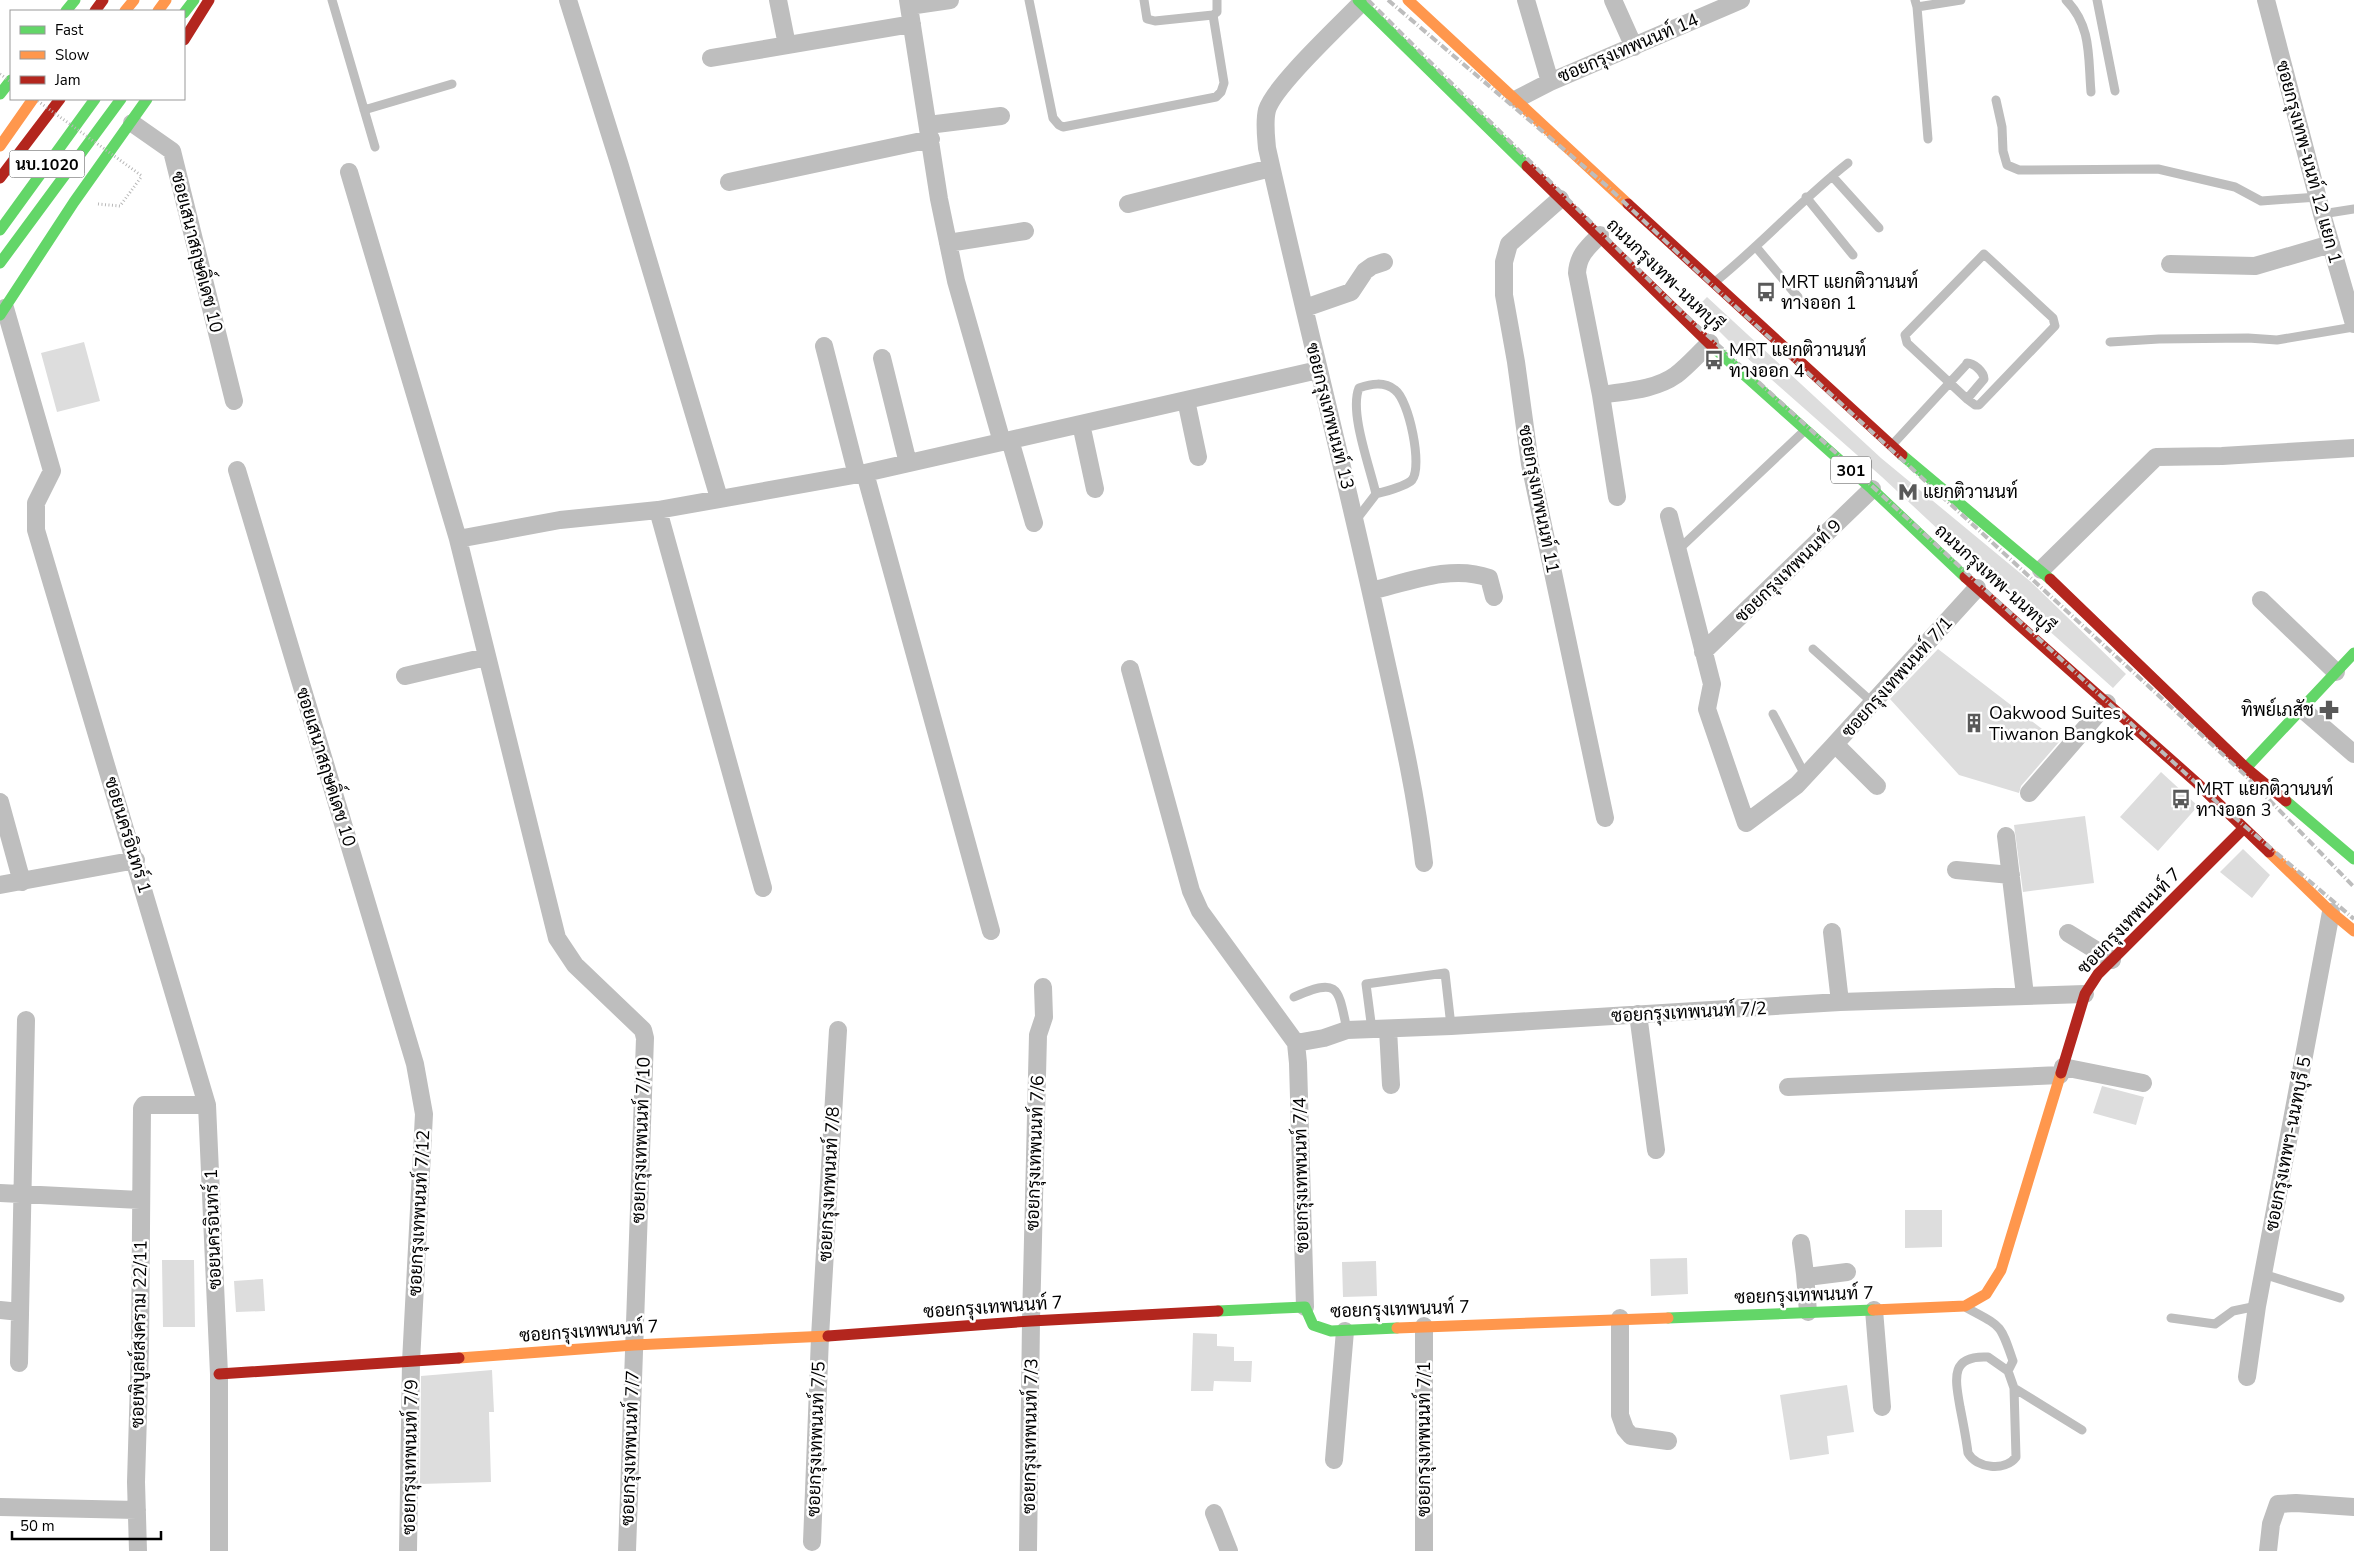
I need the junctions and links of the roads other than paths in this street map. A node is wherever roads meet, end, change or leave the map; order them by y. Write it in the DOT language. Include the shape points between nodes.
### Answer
graph roads {
  1 [pos="75,0"];
  2 [pos="134,0"];
  3 [pos="194,0"];
  4 [pos="209,0"];
  5 [pos="332,0"];
  6 [pos="568,0"];
  7 [pos="778,0"];
  8 [pos="950,0"];
  9 [pos="1029,0"];
  10 [pos="1144,0"];
  11 [pos="1219,0"];
  12 [pos="1408,0"];
  13 [pos="1526,0"];
  14 [pos="1613,0"];
  15 [pos="1741,0"];
  16 [pos="1961,0"];
  17 [pos="2066,0"];
  18 [pos="2097,0"];
  19 [pos="2266,0"];
  20 [pos="1359,2"];
  21 [pos="908,3"];
  22 [pos="1916,4"];
  23 [pos="67,10"];
  24 [pos="126,10"];
  25 [pos="185,12"];
  26 [pos="1213,15"];
  27 [pos="912,24"];
  28 [pos="185,38"];
  29 [pos="787,45"];
  30 [pos="1634,47"];
  31 [pos="710,58"];
  32 [pos="10,82"];
  33 [pos="1550,82"];
  34 [pos="452,84"];
  35 [pos="2115,91"];
  36 [pos="2091,92"];
  37 [pos="0,94"];
  38 [pos="33,100"];
  39 [pos="59,100"];
  40 [pos="94,100"];
  41 [pos="120,100"];
  42 [pos="146,100"];
  43 [pos="1517,100"];
  44 [pos="1996,100"];
  45 [pos="364,110"];
  46 [pos="1001,116"];
  47 [pos="132,123"];
  48 [pos="929,132"];
  49 [pos="1928,139"];
  50 [pos="0,146"];
  51 [pos="375,147"];
  52 [pos="1848,163"];
  53 [pos="1271,168"];
  54 [pos="349,172"];
  55 [pos="1832,176"];
  56 [pos="0,178"];
  57 [pos="729,182"];
  58 [pos="1806,198"];
  59 [pos="1560,200"];
  60 [pos="1128,204"];
  61 [pos="2320,205"];
  62 [pos="2354,209"];
  63 [pos="1879,228"];
  64 [pos="0,230"];
  65 [pos="1025,232"];
  66 [pos="1600,235"];
  67 [pos="948,243"];
  68 [pos="2331,244"];
  69 [pos="1756,247"];
  70 [pos="1853,255"];
  71 [pos="1384,262"];
  72 [pos="0,263"];
  73 [pos="2170,264"];
  74 [pos="1716,282"];
  75 [pos="1798,297"];
  76 [pos="1305,308"];
  77 [pos="2,312"];
  78 [pos="2354,326"];
  79 [pos="2110,342"];
  80 [pos="1710,343"];
  81 [pos="824,346"];
  82 [pos="882,358"];
  83 [pos="1318,370"];
  84 [pos="1949,383"];
  85 [pos="1601,395"];
  86 [pos="1967,399"];
  87 [pos="1186,400"];
  88 [pos="234,401"];
  89 [pos="1081,424"];
  90 [pos="1805,430"];
  91 [pos="1006,441"];
  92 [pos="1891,446"];
  93 [pos="2354,448"];
  94 [pos="1198,457"];
  95 [pos="908,464"];
  96 [pos="237,470"];
  97 [pos="861,474"];
  98 [pos="1095,489"];
  99 [pos="1872,489"];
  100 [pos="1376,494"];
  101 [pos="1617,497"];
  102 [pos="719,498"];
  103 [pos="658,510"];
  104 [pos="1669,516"];
  105 [pos="1356,520"];
  106 [pos="1034,523"];
  107 [pos="458,539"];
  108 [pos="1679,549"];
  109 [pos="2041,570"];
  110 [pos="1977,588"];
  111 [pos="1371,591"];
  112 [pos="1494,596"];
  113 [pos="2261,600"];
  114 [pos="1813,649"];
  115 [pos="1703,652"];
  116 [pos="2354,653"];
  117 [pos="486,658"];
  118 [pos="1130,669"];
  119 [pos="2336,672"];
  120 [pos="404,676"];
  121 [pos="1873,703"];
  122 [pos="2107,703"];
  123 [pos="2302,709"];
  124 [pos="1772,714"];
  125 [pos="1836,744"];
  126 [pos="2354,754"];
  127 [pos="2246,768"];
  128 [pos="1805,775"];
  129 [pos="1877,786"];
  130 [pos="2029,793"];
  131 [pos="0,802"];
  132 [pos="1605,818"];
  133 [pos="2244,828"];
  134 [pos="2006,836"];
  135 [pos="2354,859"];
  136 [pos="136,860"];
  137 [pos="1424,863"];
  138 [pos="1956,870"];
  139 [pos="2011,875"];
  140 [pos="22,882"];
  141 [pos="0,885"];
  142 [pos="763,888"];
  143 [pos="2331,912"];
  144 [pos="990,931"];
  145 [pos="2354,931"];
  146 [pos="1832,932"];
  147 [pos="2068,933"];
  148 [pos="2112,960"];
  149 [pos="1043,987"];
  150 [pos="2085,994"];
  151 [pos="2025,995"];
  152 [pos="1294,997"];
  153 [pos="1840,1002"];
  154 [pos="1638,1014"];
  155 [pos="26,1020"];
  156 [pos="1452,1026"];
  157 [pos="838,1030"];
  158 [pos="1347,1030"];
  159 [pos="1380,1030"];
  160 [pos="1296,1043"];
  161 [pos="415,1064"];
  162 [pos="2062,1071"];
  163 [pos="2143,1083"];
  164 [pos="1391,1085"];
  165 [pos="1788,1086"];
  166 [pos="208,1105"];
  167 [pos="1656,1150"];
  168 [pos="0,1193"];
  169 [pos="22,1194"];
  170 [pos="140,1200"];
  171 [pos="1801,1243"];
  172 [pos="1847,1272"];
  173 [pos="1805,1274"];
  174 [pos="2263,1274"];
  175 [pos="2340,1298"];
  176 [pos="1965,1306"];
  177 [pos="2257,1306"];
  178 [pos="1305,1307"];
  179 [pos="0,1310"];
  180 [pos="1874,1310"];
  181 [pos="20,1312"];
  182 [pos="1808,1312"];
  183 [pos="1620,1318"];
  184 [pos="2171,1318"];
  185 [pos="1031,1321"];
  186 [pos="1424,1326"];
  187 [pos="1345,1331"];
  188 [pos="820,1337"];
  189 [pos="634,1345"];
  190 [pos="19,1362"];
  191 [pos="412,1362"];
  192 [pos="2008,1371"];
  193 [pos="219,1374"];
  194 [pos="2247,1378"];
  195 [pos="2014,1388"];
  196 [pos="1882,1407"];
  197 [pos="2082,1430"];
  198 [pos="1668,1441"];
  199 [pos="1334,1460"];
  200 [pos="0,1507"];
  201 [pos="2354,1507"];
  202 [pos="137,1510"];
  203 [pos="1214,1513"];
  204 [pos="812,1542"];
  205 [pos="138,1551"];
  206 [pos="219,1551"];
  207 [pos="408,1551"];
  208 [pos="627,1551"];
  209 [pos="1028,1551"];
  210 [pos="1230,1551"];
  211 [pos="1424,1551"];
  212 [pos="2268,1551"];
  1 -- 23 [label="main road"];
  2 -- 24 [label="main road"];
  3 -- 25 [label="main road"];
  4 -- 28 [label="main road"];
  5 -- 45 [label="lane"];
  6 -- 102 [label="street"];
  7 -- 29 [label="street"];
  8 -- 21 [label="street"];
  9 -- 26 [label="lane" via="1053,118 1063,127 1216,96 1224,83"];
  10 -- 26 [label="lane" via="1149,20"];
  11 -- 26 [label="lane" via="1217,12"];
  12 -- 43 [label="main road, ถนนกรุงเทพ-นนทบุรี / 301"];
  13 -- 33 [label="street"];
  14 -- 30 [label="street"];
  15 -- 30 [label="street, ซอยกรุงเทพนนท์ 14"];
  16 -- 22 [label="lane"];
  17 -- 36 [label="lane" via="2078,12 2086,35"];
  18 -- 35 [label="lane"];
  19 -- 61 [label="street, ซอยกรุงเทพ-นนท์ 12 แยก 1"];
  20 -- 53 [label="street, ซอยกรุงเทพนนท์ 13" via="1287,82 1268,108 1266,148"];
  20 -- 59 [label="main road, ถนนกรุงเทพ-นนทบุรี / 301"];
  21 -- 27 [label="street"];
  22 -- 49 [label="lane"];
  27 -- 29 [label="street"];
  27 -- 48 [label="street"];
  29 -- 31 [label="street"];
  30 -- 33 [label="street, ซอยกรุงเทพนนท์ 14"];
  32 -- 37 [label="main road"];
  33 -- 43 [label="street, ซอยกรุงเทพนนท์ 14"];
  34 -- 45 [label="lane"];
  38 -- 50 [label="main road"];
  39 -- 56 [label="main road, นบ.1020"];
  40 -- 64 [label="main road, นบ.1020"];
  41 -- 72 [label="main road"];
  42 -- 47 [label="main road, นบ.1020"];
  43 -- 74 [label="main road, ถนนกรุงเทพ-นนทบุรี / 301"];
  44 -- 61 [label="lane" via="2007,165 2019,170 2158,169 2235,187 2262,200"];
  45 -- 51 [label="lane"];
  46 -- 48 [label="street"];
  47 -- 77 [label="main road, นบ.1020" via="74,202"];
  47 -- 88 [label="street, ซอยเสนาสฤษดิ์เดช 10" via="172,151"];
  48 -- 57 [label="street"];
  48 -- 67 [label="street"];
  52 -- 55 [label="lane"];
  53 -- 60 [label="street"];
  53 -- 76 [label="street, ซอยกรุงเทพนนท์ 13"];
  54 -- 107 [label="street, ซอยกรุงเทพนนท์ 7/10"];
  55 -- 58 [label="lane"];
  55 -- 63 [label="lane"];
  58 -- 69 [label="lane"];
  58 -- 70 [label="lane"];
  59 -- 66 [label="main road, ถนนกรุงเทพ-นนทบุรี / 301"];
  59 -- 132 [label="street, ซอยกรุงเทพนนท์ 11" via="1509,244 1504,262 1504,295 1530,464"];
  61 -- 62 [label="lane"];
  61 -- 68 [label="street, ซอยกรุงเทพ-นนท์ 12 แยก 1"];
  65 -- 67 [label="street"];
  66 -- 80 [label="main road, ถนนกรุงเทพ-นนทบุรี / 301"];
  66 -- 85 [label="street" via="1582,253 1578,273"];
  67 -- 91 [label="street" via="956,281"];
  68 -- 73 [label="street" via="2255,266"];
  68 -- 78 [label="street, ซอยกรุงเทพ-นนท์ 12 แยก 1"];
  69 -- 74 [label="lane"];
  69 -- 75 [label="lane"];
  71 -- 76 [label="street" via="1365,271 1351,292"];
  74 -- 92 [label="main road, ถนนกรุงเทพ-นนทบุรี / 301"];
  76 -- 83 [label="street, ซอยกรุงเทพนนท์ 13"];
  77 -- 136 [label="street, ซอยนครอินทร์ 1" via="52,471 36,503 36,530"];
  78 -- 79 [label="lane" via="2277,340"];
  80 -- 85 [label="street" via="1677,374 1663,382"];
  80 -- 90 [label="main road, ถนนกรุงเทพ-นนทบุรี / 301"];
  81 -- 97 [label="street"];
  82 -- 95 [label="street"];
  83 -- 87 [label="street"];
  83 -- 105 [label="street, ซอยกรุงเทพนนท์ 13"];
  84 -- 86 [label="lane"];
  84 -- 86 [label="lane" via="1968,363 1973,364 1984,378"];
  84 -- 86 [label="lane" via="1907,343 1905,335 1982,254 1987,255 2053,318 2055,326 1979,405"];
  84 -- 92 [label="lane"];
  85 -- 101 [label="street"];
  87 -- 89 [label="street"];
  87 -- 94 [label="street"];
  89 -- 91 [label="street"];
  89 -- 98 [label="street"];
  90 -- 99 [label="main road, ถนนกรุงเทพ-นนทบุรี / 301"];
  90 -- 108 [label="lane"];
  91 -- 95 [label="street"];
  91 -- 106 [label="street"];
  92 -- 109 [label="main road, ถนนกรุงเทพ-นนทบุรี / 301"];
  93 -- 109 [label="street" via="2156,457"];
  95 -- 97 [label="street"];
  96 -- 161 [label="street, ซอยเสนาสฤษดิ์เดช 10"];
  97 -- 102 [label="street"];
  97 -- 144 [label="street"];
  99 -- 110 [label="main road, ถนนกรุงเทพ-นนทบุรี / 301"];
  99 -- 115 [label="street, ซอยกรุงเทพนนท์ 9"];
  100 -- 100 [label="lane" via="1356,414 1355,396 1359,388 1373,384 1388,385 1404,400 1417,458 1416,473 1411,482"];
  100 -- 105 [label="lane"];
  102 -- 103 [label="street"];
  103 -- 107 [label="street" via="560,520"];
  103 -- 142 [label="street"];
  104 -- 108 [label="street"];
  105 -- 111 [label="street, ซอยกรุงเทพนนท์ 13"];
  107 -- 117 [label="street, ซอยกรุงเทพนนท์ 7/10"];
  108 -- 115 [label="street"];
  109 -- 127 [label="main road, ถนนกรุงเทพ-นนทบุรี / 301"];
  110 -- 121 [label="street, ซอยกรุงเทพนนท์ 7/1"];
  110 -- 122 [label="main road, ถนนกรุงเทพ-นนทบุรี / 301"];
  111 -- 112 [label="street" via="1446,573 1477,573 1489,578"];
  111 -- 137 [label="street, ซอยกรุงเทพนนท์ 13" via="1415,793"];
  113 -- 119 [label="street"];
  114 -- 121 [label="lane"];
  115 -- 128 [label="street" via="1712,684 1707,709 1746,823 1797,785"];
  116 -- 119 [label="main road"];
  117 -- 120 [label="street"];
  117 -- 189 [label="street, ซอยกรุงเทพนนท์ 7/10" via="557,938 575,966 643,1030 645,1038"];
  118 -- 160 [label="street" via="1191,891 1200,911"];
  119 -- 123 [label="main road"];
  121 -- 125 [label="street, ซอยกรุงเทพนนท์ 7/1"];
  122 -- 130 [label="street"];
  122 -- 133 [label="main road, ถนนกรุงเทพ-นนทบุรี / 301"];
  123 -- 126 [label="street"];
  123 -- 127 [label="main road"];
  124 -- 128 [label="lane"];
  125 -- 128 [label="street"];
  125 -- 129 [label="street, ซอยกรุงเทพนนท์ 7/1"];
  127 -- 135 [label="main road, ถนนกรุงเทพ-นนทบุรี / 301"];
  131 -- 140 [label="street"];
  133 -- 143 [label="main road, ถนนกรุงเทพ-นนทบุรี / 301"];
  133 -- 148 [label="main road, ซอยกรุงเทพนนท์ 7"];
  134 -- 139 [label="street"];
  136 -- 140 [label="street"];
  136 -- 166 [label="street, ซอยนครอินทร์ 1"];
  138 -- 139 [label="street"];
  139 -- 151 [label="street"];
  140 -- 141 [label="street"];
  143 -- 145 [label="main road, ถนนกรุงเทพ-นนทบุรี / 301"];
  143 -- 174 [label="street, ซอยกรุงเทพฯ-นนทบุรี 5"];
  146 -- 153 [label="street"];
  147 -- 148 [label="street"];
  148 -- 150 [label="main road, ซอยกรุงเทพนนท์ 7"];
  149 -- 185 [label="street, ซอยกรุงเทพนนท์ 7/6" via="1044,1017 1038,1035"];
  150 -- 151 [label="street, ซอยกรุงเทพนนท์ 7/2"];
  150 -- 162 [label="main road, ซอยกรุงเทพนนท์ 7"];
  151 -- 153 [label="street, ซอยกรุงเทพนนท์ 7/2"];
  152 -- 158 [label="lane" via="1317,986 1335,989"];
  153 -- 154 [label="street, ซอยกรุงเทพนนท์ 7/2"];
  154 -- 156 [label="street, ซอยกรุงเทพนนท์ 7/2"];
  154 -- 167 [label="street"];
  155 -- 169 [label="street"];
  156 -- 159 [label="street, ซอยกรุงเทพนนท์ 7/2"];
  156 -- 159 [label="lane" via="1445,974 1366,984"];
  157 -- 188 [label="street, ซอยกรุงเทพนนท์ 7/8"];
  158 -- 159 [label="street, ซอยกรุงเทพนนท์ 7/2"];
  158 -- 160 [label="street, ซอยกรุงเทพนนท์ 7/2"];
  159 -- 164 [label="street"];
  160 -- 178 [label="street, ซอยกรุงเทพนนท์ 7/4"];
  161 -- 191 [label="street, ซอยกรุงเทพนนท์ 7/12" via="424,1114"];
  162 -- 163 [label="street"];
  162 -- 165 [label="street"];
  162 -- 176 [label="main road, ซอยกรุงเทพนนท์ 7" via="2001,1270 1986,1294"];
  166 -- 170 [label="street, ซอยพิบูลย์สงคราม 22/11" via="144,1104"];
  166 -- 193 [label="street, ซอยนครอินทร์ 1"];
  168 -- 169 [label="street"];
  169 -- 170 [label="street"];
  169 -- 181 [label="street"];
  170 -- 202 [label="street, ซอยพิบูลย์สงคราม 22/11"];
  171 -- 173 [label="street"];
  172 -- 173 [label="street"];
  173 -- 182 [label="street"];
  174 -- 175 [label="lane"];
  174 -- 177 [label="street, ซอยกรุงเทพฯ-นนทบุรี 5"];
  176 -- 180 [label="main road, ซอยกรุงเทพนนท์ 7"];
  176 -- 192 [label="lane" via="2003,1330 2013,1361"];
  177 -- 184 [label="lane" via="2233,1312 2215,1324"];
  177 -- 194 [label="street, ซอยกรุงเทพฯ-นนทบุรี 5"];
  178 -- 185 [label="main road, ซอยกรุงเทพนนท์ 7"];
  178 -- 187 [label="main road, ซอยกรุงเทพนนท์ 7" via="1313,1325 1331,1331"];
  179 -- 181 [label="street"];
  180 -- 182 [label="main road, ซอยกรุงเทพนนท์ 7"];
  180 -- 196 [label="street"];
  181 -- 190 [label="street"];
  182 -- 183 [label="main road, ซอยกรุงเทพนนท์ 7"];
  183 -- 186 [label="main road, ซอยกรุงเทพนนท์ 7"];
  183 -- 198 [label="street" via="1620,1414 1625,1428 1632,1436"];
  185 -- 188 [label="main road, ซอยกรุงเทพนนท์ 7"];
  185 -- 209 [label="street, ซอยกรุงเทพนนท์ 7/3"];
  186 -- 187 [label="main road, ซอยกรุงเทพนนท์ 7"];
  186 -- 211 [label="street, ซอยกรุงเทพนนท์ 7/1"];
  187 -- 199 [label="street"];
  188 -- 189 [label="main road, ซอยกรุงเทพนนท์ 7"];
  188 -- 204 [label="street, ซอยกรุงเทพนนท์ 7/5"];
  189 -- 191 [label="main road, ซอยกรุงเทพนนท์ 7"];
  189 -- 208 [label="street, ซอยกรุงเทพนนท์ 7/7"];
  191 -- 193 [label="main road, ซอยกรุงเทพนนท์ 7"];
  191 -- 207 [label="street, ซอยกรุงเทพนนท์ 7/9"];
  192 -- 195 [label="lane"];
  192 -- 195 [label="lane" via="1988,1357 1969,1358 1958,1366 1954,1378 1968,1453 1973,1461 2005,1466 2016,1457"];
  193 -- 206 [label="street, ซอยนครอินทร์ 1"];
  195 -- 197 [label="lane"];
  200 -- 202 [label="street"];
  201 -- 212 [label="street" via="2278,1504 2271,1524"];
  202 -- 205 [label="street, ซอยพิบูลย์สงคราม 22/11"];
  203 -- 210 [label="street"];
}
